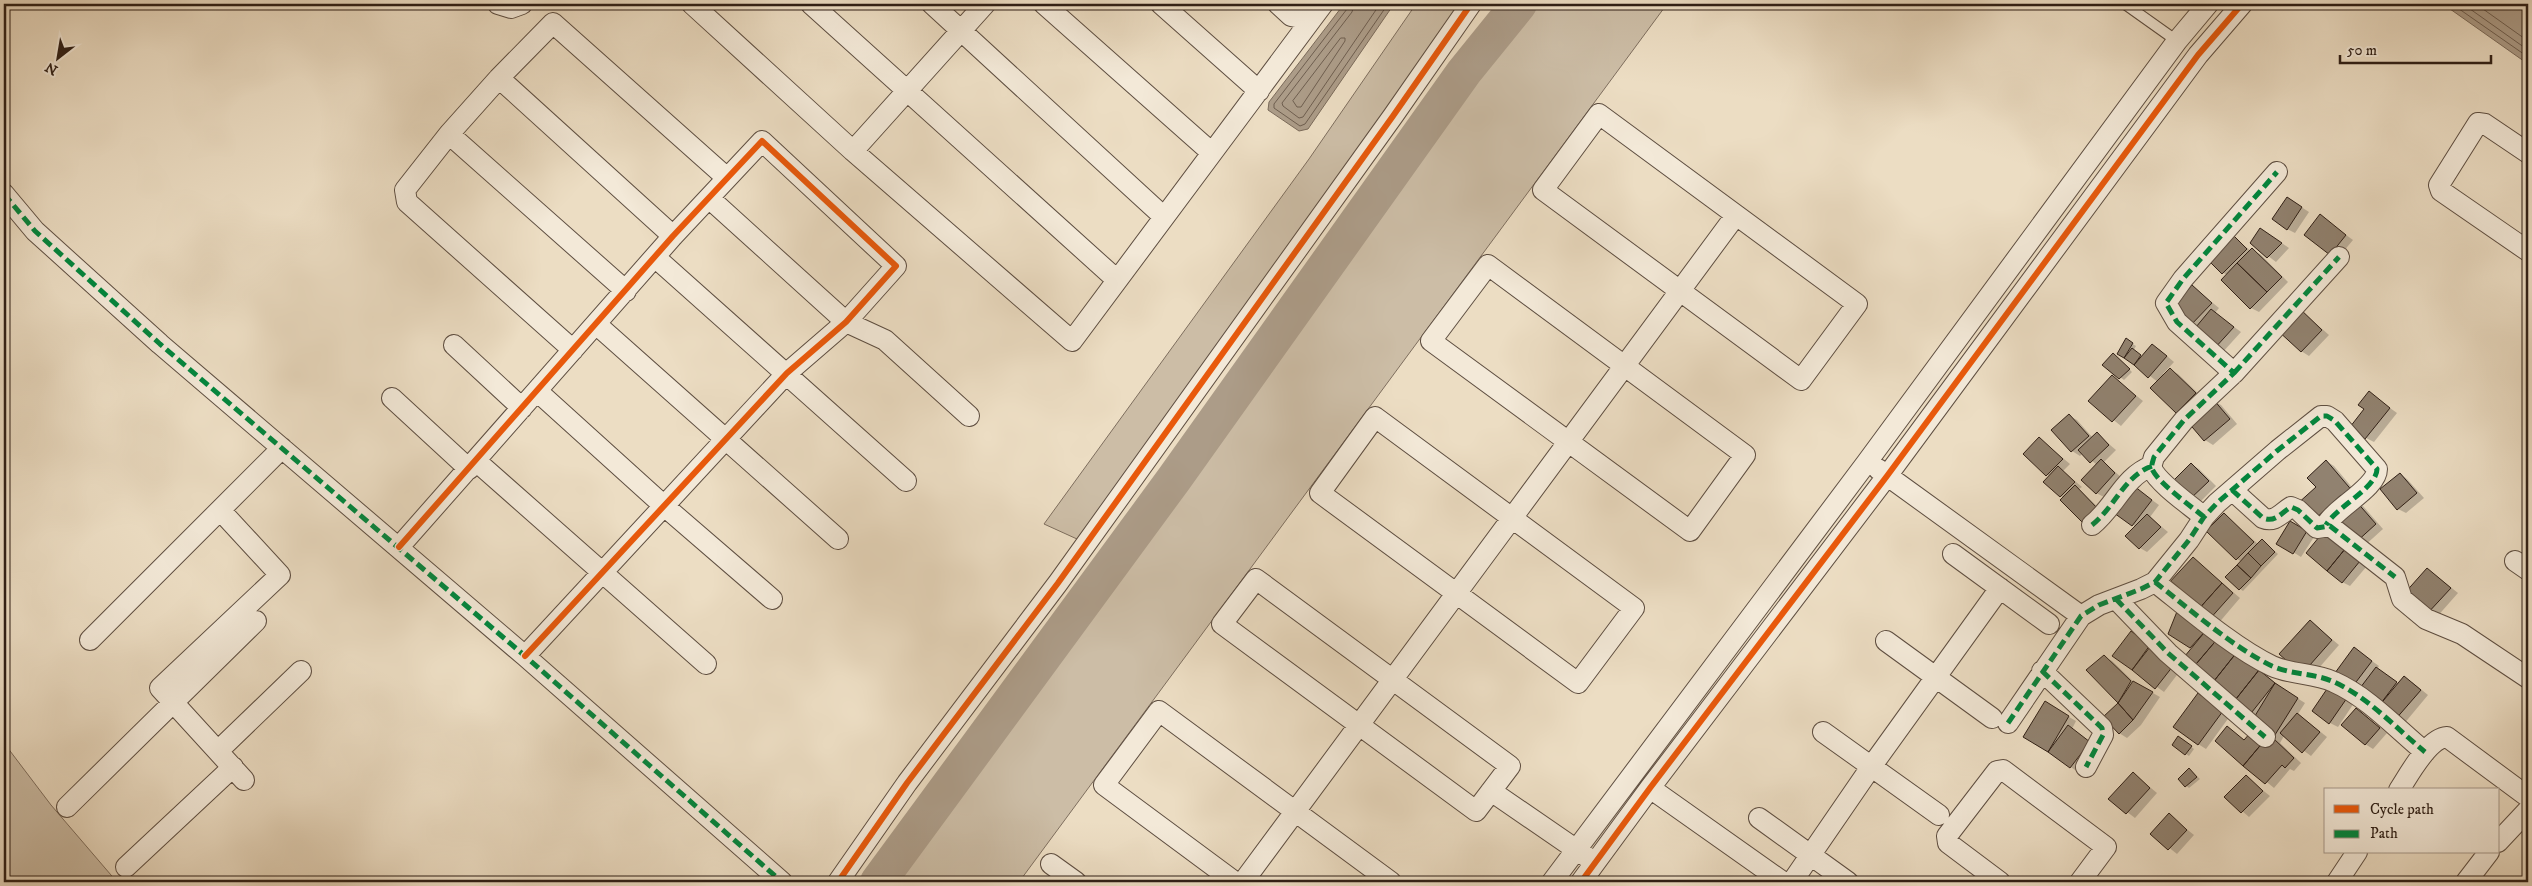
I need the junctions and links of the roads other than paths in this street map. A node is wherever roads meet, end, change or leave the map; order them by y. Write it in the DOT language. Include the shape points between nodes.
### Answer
graph roads {
  1 [pos="498,4"];
  2 [pos="522,4"];
  3 [pos="692,4"];
  4 [pos="811,4"];
  5 [pos="932,4"];
  6 [pos="985,4"];
  7 [pos="1044,4"];
  8 [pos="1161,4"];
  9 [pos="1278,4"];
  10 [pos="1323,4"];
  11 [pos="1471,4"];
  12 [pos="2125,4"];
  13 [pos="2208,4"];
  14 [pos="2242,4"];
  15 [pos="1311,20"];
  16 [pos="962,30"];
  17 [pos="2177,41"];
  18 [pos="499,78"];
  19 [pos="1259,90"];
  20 [pos="907,91"];
  21 [pos="449,134"];
  22 [pos="853,151"];
  23 [pos="1212,153"];
  24 [pos="2528,153"];
  25 [pos="2277,172"];
  26 [pos="727,178"];
  27 [pos="4,194"];
  28 [pos="709,198"];
  29 [pos="1736,215"];
  30 [pos="1164,217"];
  31 [pos="673,236"];
  32 [pos="2528,251"];
  33 [pos="656,258"];
  34 [pos="2339,258"];
  35 [pos="1117,280"];
  36 [pos="626,291"];
  37 [pos="1680,291"];
  38 [pos="846,322"];
  39 [pos="596,324"];
  40 [pos="454,345"];
  41 [pos="573,350"];
  42 [pos="1624,366"];
  43 [pos="787,372"];
  44 [pos="2234,373"];
  45 [pos="537,391"];
  46 [pos="392,398"];
  47 [pos="522,408"];
  48 [pos="969,416"];
  49 [pos="724,440"];
  50 [pos="1568,442"];
  51 [pos="282,448"];
  52 [pos="1867,462"];
  53 [pos="472,465"];
  54 [pos="2152,466"];
  55 [pos="1888,476"];
  56 [pos="906,481"];
  57 [pos="2232,490"];
  58 [pos="663,505"];
  59 [pos="220,510"];
  60 [pos="2204,517"];
  61 [pos="1512,518"];
  62 [pos="2092,525"];
  63 [pos="2326,525"];
  64 [pos="838,539"];
  65 [pos="399,547"];
  66 [pos="1953,554"];
  67 [pos="603,572"];
  68 [pos="2154,582"];
  69 [pos="2000,588"];
  70 [pos="1456,593"];
  71 [pos="772,599"];
  72 [pos="2116,599"];
  73 [pos="2081,616"];
  74 [pos="256,622"];
  75 [pos="2049,624"];
  76 [pos="90,640"];
  77 [pos="1886,641"];
  78 [pos="525,656"];
  79 [pos="706,664"];
  80 [pos="301,672"];
  81 [pos="2042,672"];
  82 [pos="1936,677"];
  83 [pos="2528,678"];
  84 [pos="1393,680"];
  85 [pos="173,703"];
  86 [pos="1359,725"];
  87 [pos="1822,732"];
  88 [pos="2265,737"];
  89 [pos="218,751"];
  90 [pos="2425,752"];
  91 [pos="1872,767"];
  92 [pos="2086,767"];
  93 [pos="1650,788"];
  94 [pos="2400,788"];
  95 [pos="1492,791"];
  96 [pos="2528,796"];
  97 [pos="67,807"];
  98 [pos="2528,810"];
  99 [pos="1295,812"];
  100 [pos="1939,815"];
  101 [pos="1758,818"];
  102 [pos="2500,840"];
  103 [pos="1575,850"];
  104 [pos="2356,854"];
  105 [pos="2487,854"];
  106 [pos="1810,855"];
  107 [pos="1594,863"];
  108 [pos="1051,864"];
  109 [pos="126,867"];
  110 [pos="782,882"];
  111 [pos="838,882"];
  112 [pos="1076,882"];
  113 [pos="1235,882"];
  114 [pos="1243,882"];
  115 [pos="1391,882"];
  116 [pos="1552,882"];
  117 [pos="1581,882"];
  118 [pos="1783,882"];
  119 [pos="1792,882"];
  120 [pos="1848,882"];
  121 [pos="2000,882"];
  122 [pos="2080,882"];
  123 [pos="2337,882"];
  124 [pos="2466,882"];
  1 -- 2 [label="street" via="511,8"];
  3 -- 22 [label="street"];
  4 -- 20 [label="street"];
  5 -- 16 [label="street"];
  6 -- 16 [label="street"];
  7 -- 23 [label="street"];
  8 -- 19 [label="street"];
  9 -- 15 [label="street" via="1291,16"];
  10 -- 15 [label="street"];
  11 -- 111 [label="street" via="1075,559 907,783"];
  12 -- 17 [label="lane"];
  13 -- 17 [label="street"];
  14 -- 55 [label="street" via="2198,55"];
  15 -- 19 [label="street"];
  16 -- 20 [label="street"];
  16 -- 30 [label="street"];
  17 -- 52 [label="street"];
  18 -- 21 [label="street"];
  18 -- 26 [label="street" via="553,23"];
  18 -- 31 [label="street"];
  19 -- 23 [label="street"];
  20 -- 22 [label="street"];
  20 -- 35 [label="street"];
  21 -- 36 [label="street"];
  21 -- 41 [label="street" via="405,190 407,202"];
  22 -- 35 [label="street" via="1072,341"];
  23 -- 30 [label="street"];
  24 -- 32 [label="street" via="2486,124 2478,123 2439,185 2441,191"];
  25 -- 44 [label="street" via="2166,302 2182,327"];
  26 -- 28 [label="street"];
  26 -- 38 [label="street" via="762,141 896,266"];
  27 -- 51 [label="street" via="35,231"];
  28 -- 31 [label="street"];
  28 -- 38 [label="street"];
  29 -- 37 [label="street"];
  29 -- 37 [label="street" via="1857,304 1801,380"];
  29 -- 37 [label="street" via="1599,114 1543,190"];
  30 -- 35 [label="street"];
  31 -- 33 [label="street"];
  33 -- 36 [label="street"];
  33 -- 43 [label="street"];
  34 -- 44 [label="street"];
  36 -- 39 [label="street"];
  37 -- 42 [label="street"];
  38 -- 43 [label="street"];
  38 -- 48 [label="street" via="885,340"];
  39 -- 41 [label="street"];
  39 -- 49 [label="street"];
  40 -- 47 [label="street"];
  41 -- 45 [label="street"];
  42 -- 50 [label="street"];
  42 -- 50 [label="street" via="1746,455 1690,531"];
  42 -- 50 [label="street" via="1488,265 1431,341"];
  43 -- 49 [label="street"];
  43 -- 56 [label="street"];
  44 -- 54 [label="street" via="2184,420 2154,458"];
  45 -- 47 [label="street"];
  45 -- 58 [label="street"];
  46 -- 53 [label="street"];
  47 -- 53 [label="street"];
  49 -- 58 [label="street"];
  49 -- 64 [label="street"];
  50 -- 61 [label="street"];
  51 -- 59 [label="street"];
  51 -- 65 [label="street"];
  52 -- 55 [label="street"];
  52 -- 103 [label="street"];
  53 -- 65 [label="street"];
  53 -- 67 [label="street"];
  54 -- 60 [label="street" via="2158,477"];
  54 -- 62 [label="street" via="2134,476 2105,514"];
  55 -- 73 [label="street"];
  55 -- 93 [label="street"];
  57 -- 60 [label="street"];
  57 -- 63 [label="street" via="2262,518 2271,520 2291,508 2298,510 2317,528"];
  57 -- 63 [label="street" via="2278,450 2322,416 2327,416 2335,421 2377,469 2377,473 2375,479 2331,516"];
  58 -- 67 [label="street"];
  58 -- 71 [label="street"];
  59 -- 76 [label="street"];
  59 -- 85 [label="street" via="280,575 160,688"];
  60 -- 68 [label="street"];
  61 -- 70 [label="street"];
  61 -- 70 [label="street" via="1634,608 1578,683"];
  61 -- 70 [label="street" via="1375,417 1320,493"];
  63 -- 83 [label="street" via="2395,576 2402,598 2426,619 2462,634"];
  65 -- 78 [label="street"];
  66 -- 69 [label="street"];
  67 -- 78 [label="street"];
  67 -- 79 [label="street"];
  68 -- 72 [label="street"];
  68 -- 90 [label="street" via="2271,666 2325,679 2343,687"];
  69 -- 75 [label="street"];
  69 -- 82 [label="street"];
  70 -- 84 [label="street"];
  72 -- 73 [label="street"];
  72 -- 88 [label="street" via="2168,653"];
  73 -- 81 [label="street"];
  74 -- 85 [label="street"];
  77 -- 82 [label="street"];
  78 -- 110 [label="street"];
  80 -- 89 [label="street"];
  81 -- 82 [label="street" via="2000,721"];
  81 -- 92 [label="street" via="2102,728 2103,735"];
  82 -- 91 [label="street"];
  84 -- 86 [label="street"];
  84 -- 86 [label="street" via="1256,579 1233,609 1222,624"];
  84 -- 95 [label="street" via="1510,766"];
  85 -- 89 [label="street"];
  85 -- 97 [label="street"];
  86 -- 95 [label="street" via="1476,811"];
  86 -- 99 [label="street"];
  87 -- 91 [label="street"];
  89 -- 109 [label="street" via="238,773"];
  90 -- 94 [label="street"];
  90 -- 96 [label="street" via="2440,739 2450,738"];
  91 -- 100 [label="street"];
  91 -- 106 [label="street"];
  93 -- 107 [label="street"];
  93 -- 118 [label="street"];
  95 -- 103 [label="street"];
  98 -- 102 [label="street"];
  99 -- 113 [label="street" via="1159,711 1104,785"];
  99 -- 114 [label="street"];
  99 -- 115 [label="street"];
  101 -- 106 [label="street"];
  103 -- 107 [label="street"];
  103 -- 116 [label="street"];
  104 -- 123 [label="street"];
  105 -- 124 [label="street"];
  106 -- 119 [label="street"];
  106 -- 120 [label="street"];
  107 -- 117 [label="street"];
  108 -- 112 [label="street"];
  121 -- 122 [label="street" via="1948,844 1947,836 1997,771 2003,770 2106,847"];
}
